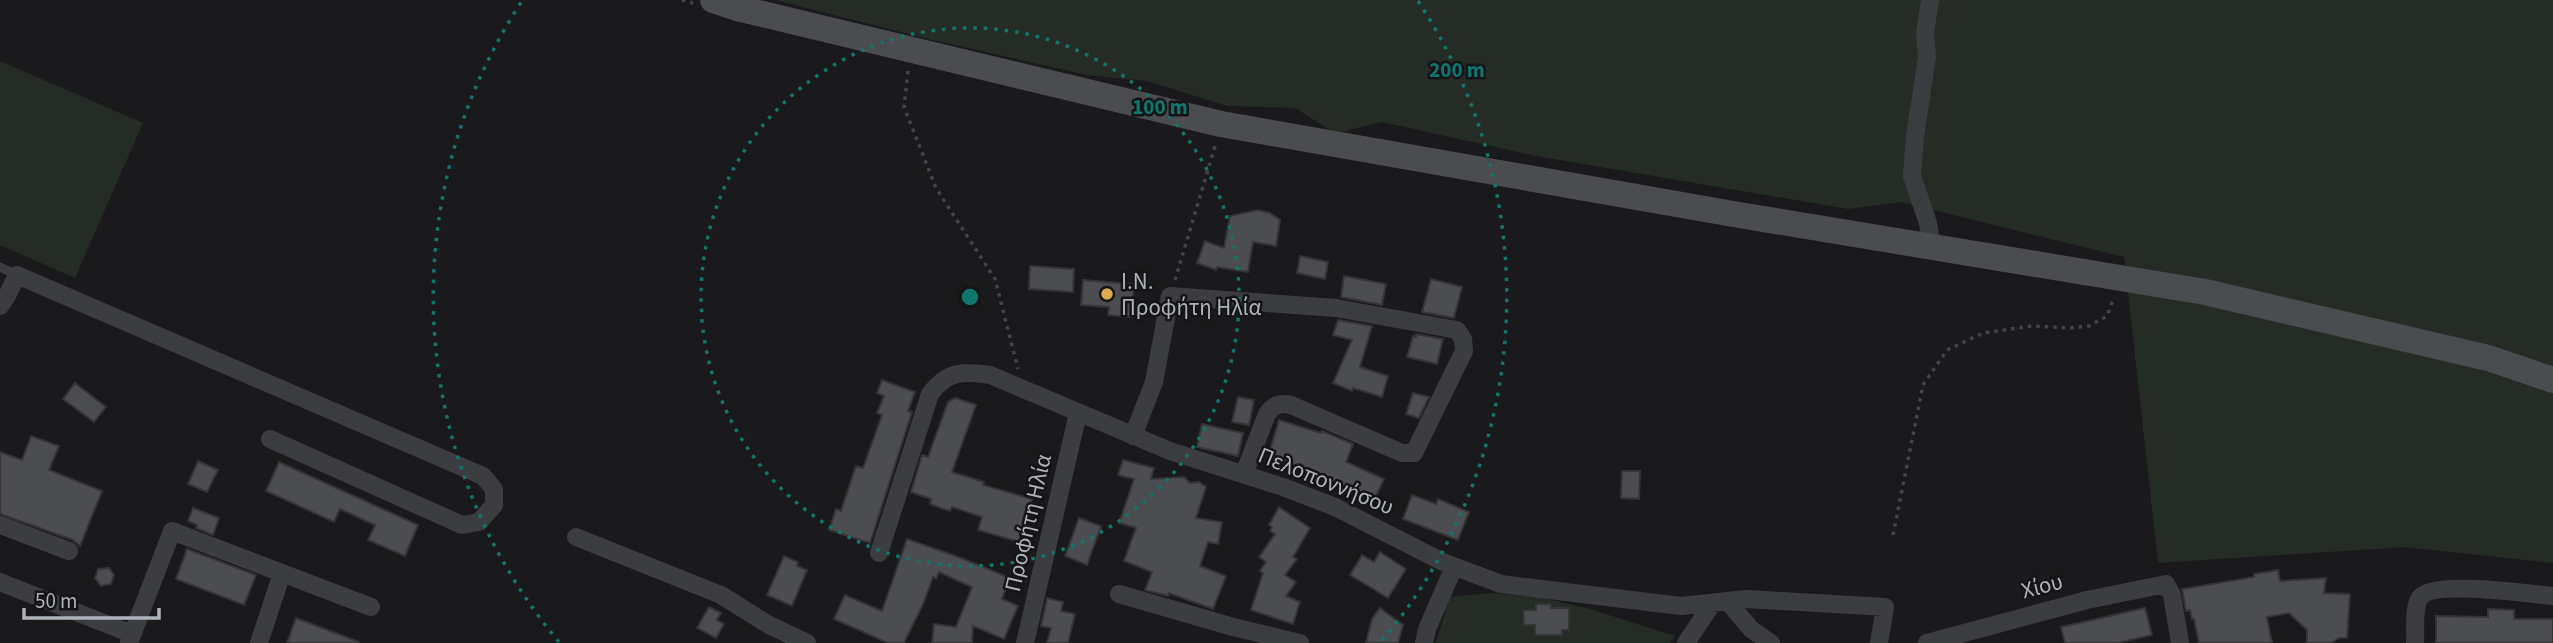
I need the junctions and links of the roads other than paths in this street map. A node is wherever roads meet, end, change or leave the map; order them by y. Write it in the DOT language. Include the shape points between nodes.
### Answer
graph roads {
  1 [pos="713,0"];
  2 [pos="1930,0"];
  3 [pos="1931,247"];
  4 [pos="0,267"];
  5 [pos="17,275"];
  6 [pos="0,306"];
  7 [pos="2553,380"];
  8 [pos="1078,413"];
  9 [pos="1133,436"];
  10 [pos="270,439"];
  11 [pos="1244,474"];
  12 [pos="0,525"];
  13 [pos="576,537"];
  14 [pos="69,551"];
  15 [pos="879,553"];
  16 [pos="1454,567"];
  17 [pos="282,573"];
  18 [pos="0,582"];
  19 [pos="1119,594"];
  20 [pos="2553,596"];
  21 [pos="1720,603"];
  22 [pos="371,607"];
  23 [pos="1231,635"];
  24 [pos="131,638"];
  25 [pos="259,643"];
  26 [pos="807,643"];
  27 [pos="1025,643"];
  28 [pos="1300,643"];
  29 [pos="1424,643"];
  30 [pos="1686,643"];
  31 [pos="1771,643"];
  32 [pos="1879,643"];
  33 [pos="1927,643"];
  34 [pos="2180,643"];
  35 [pos="2415,643"];
  1 -- 3 [label="street" via="1221,124"];
  2 -- 3 [label="street" via="1912,176"];
  3 -- 7 [label="street" via="2205,292 2488,358"];
  4 -- 5 [label="lane"];
  5 -- 6 [label="street"];
  5 -- 10 [label="street" via="483,476 494,489 494,505 479,522 462,525"];
  8 -- 9 [label="street, Πελοποννήσου"];
  8 -- 15 [label="street, Πελοποννήσου" via="990,375 970,372 939,381 930,394"];
  8 -- 27 [label="street, Προφήτη Ηλία"];
  9 -- 11 [label="street, Πελοποννήσου"];
  9 -- 11 [label="street" via="1154,382 1170,296 1336,308 1457,330 1463,339 1464,351 1414,453 1402,453 1282,404 1267,414"];
  11 -- 16 [label="street, Πελοποννήσου" via="1335,507"];
  12 -- 14 [label="street"];
  13 -- 26 [label="street" via="721,595"];
  16 -- 21 [label="street, Πελοποννήσου" via="1510,586 1654,604"];
  16 -- 29 [label="street"];
  17 -- 22 [label="street"];
  17 -- 24 [label="street" via="172,531"];
  17 -- 25 [label="street"];
  18 -- 24 [label="street"];
  19 -- 23 [label="street"];
  20 -- 35 [label="street" via="2455,589 2424,594 2417,603"];
  21 -- 30 [label="street"];
  21 -- 31 [label="street"];
  21 -- 32 [label="street, Πελοποννήσου" via="1747,599 1885,607"];
  23 -- 28 [label="street"];
  33 -- 34 [label="street, Χίου" via="2114,593 2166,584"];
}
